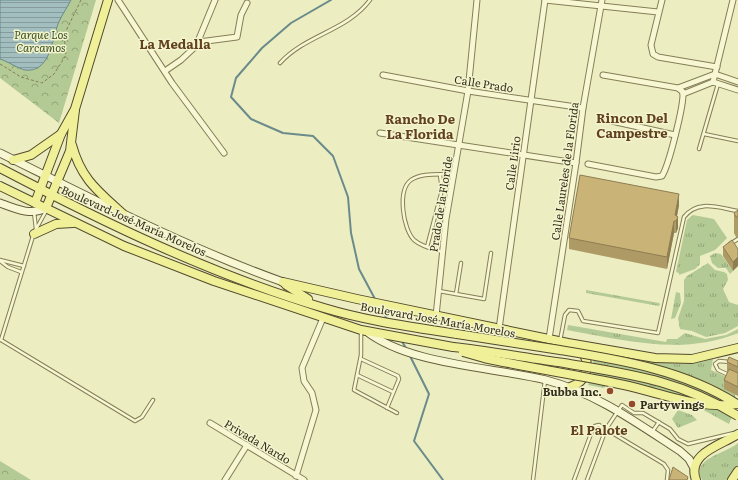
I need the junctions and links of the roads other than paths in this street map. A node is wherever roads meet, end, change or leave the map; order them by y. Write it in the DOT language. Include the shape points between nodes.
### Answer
graph roads {
  1 [pos="108,0"];
  2 [pos="118,0"];
  3 [pos="215,0"];
  4 [pos="370,0"];
  5 [pos="477,0"];
  6 [pos="545,0"];
  7 [pos="662,0"];
  8 [pos="733,0"];
  9 [pos="247,3"];
  10 [pos="602,3"];
  11 [pos="658,12"];
  12 [pos="199,42"];
  13 [pos="280,63"];
  14 [pos="717,67"];
  15 [pos="165,71"];
  16 [pos="715,74"];
  17 [pos="383,75"];
  18 [pos="603,75"];
  19 [pos="738,82"];
  20 [pos="715,83"];
  21 [pos="678,88"];
  22 [pos="738,90"];
  23 [pos="468,91"];
  24 [pos="683,94"];
  25 [pos="531,100"];
  26 [pos="583,108"];
  27 [pos="75,109"];
  28 [pos="607,120"];
  29 [pos="380,133"];
  30 [pos="61,134"];
  31 [pos="704,134"];
  32 [pos="675,135"];
  33 [pos="738,141"];
  34 [pos="459,146"];
  35 [pos="70,147"];
  36 [pos="699,149"];
  37 [pos="0,153"];
  38 [pos="224,153"];
  39 [pos="53,155"];
  40 [pos="524,155"];
  41 [pos="13,160"];
  42 [pos="576,163"];
  43 [pos="588,164"];
  44 [pos="0,168"];
  45 [pos="454,174"];
  46 [pos="45,176"];
  47 [pos="440,176"];
  48 [pos="57,181"];
  49 [pos="0,186"];
  50 [pos="40,189"];
  51 [pos="52,195"];
  52 [pos="0,203"];
  53 [pos="35,203"];
  54 [pos="46,208"];
  55 [pos="738,211"];
  56 [pos="34,213"];
  57 [pos="123,214"];
  58 [pos="79,225"];
  59 [pos="35,232"];
  60 [pos="738,238"];
  61 [pos="730,244"];
  62 [pos="427,247"];
  63 [pos="442,252"];
  64 [pos="491,253"];
  65 [pos="0,260"];
  66 [pos="461,263"];
  67 [pos="24,266"];
  68 [pos="21,272"];
  69 [pos="283,282"];
  70 [pos="438,291"];
  71 [pos="456,294"];
  72 [pos="316,306"];
  73 [pos="436,316"];
  74 [pos="323,318"];
  75 [pos="499,329"];
  76 [pos="363,330"];
  77 [pos="549,339"];
  78 [pos="0,341"];
  79 [pos="564,342"];
  80 [pos="453,347"];
  81 [pos="738,348"];
  82 [pos="361,359"];
  83 [pos="732,362"];
  84 [pos="357,376"];
  85 [pos="732,376"];
  86 [pos="546,380"];
  87 [pos="570,387"];
  88 [pos="393,392"];
  89 [pos="153,400"];
  90 [pos="738,404"];
  91 [pos="387,408"];
  92 [pos="618,411"];
  93 [pos="397,413"];
  94 [pos="738,416"];
  95 [pos="659,422"];
  96 [pos="210,423"];
  97 [pos="606,429"];
  98 [pos="651,432"];
  99 [pos="736,433"];
  100 [pos="247,445"];
  101 [pos="738,471"];
  102 [pos="296,476"];
  103 [pos="694,476"];
  104 [pos="225,480"];
  105 [pos="304,480"];
  106 [pos="533,480"];
  107 [pos="574,480"];
  108 [pos="587,480"];
  109 [pos="667,480"];
  110 [pos="732,480"];
  1 -- 27 [label="main road"];
  2 -- 15 [label="street"];
  3 -- 12 [label="street"];
  4 -- 13 [label="lane" via="347,21 292,51"];
  5 -- 23 [label="street, Prado de la Floride"];
  6 -- 10 [label="street"];
  6 -- 25 [label="street, Calle Lirio"];
  7 -- 11 [label="street"];
  8 -- 14 [label="street"];
  9 -- 12 [label="street" via="241,15 237,36"];
  10 -- 11 [label="street"];
  10 -- 26 [label="street, Calle Laureles de la Florida"];
  11 -- 14 [label="street" via="651,52 658,57"];
  12 -- 15 [label="street" via="190,53"];
  14 -- 16 [label="street"];
  15 -- 38 [label="street"];
  16 -- 19 [label="street"];
  16 -- 20 [label="street"];
  16 -- 21 [label="street"];
  17 -- 23 [label="street, Calle Prado"];
  18 -- 21 [label="street"];
  20 -- 22 [label="street"];
  20 -- 24 [label="street"];
  20 -- 31 [label="lane"];
  21 -- 24 [label="street"];
  23 -- 25 [label="street, Calle Prado"];
  23 -- 34 [label="street, Prado de la Floride"];
  24 -- 32 [label="street"];
  25 -- 26 [label="street, Calle Prado"];
  25 -- 40 [label="street, Calle Lirio"];
  26 -- 42 [label="street, Calle Laureles de la Florida"];
  27 -- 30 [label="main road"];
  27 -- 35 [label="main road"];
  28 -- 32 [label="street"];
  29 -- 34 [label="street"];
  30 -- 39 [label="main road"];
  30 -- 41 [label="main road" via="31,155"];
  31 -- 33 [label="lane"];
  31 -- 36 [label="lane"];
  32 -- 43 [label="street" via="664,174 660,177"];
  34 -- 40 [label="street"];
  34 -- 45 [label="street, Prado de la Floride"];
  35 -- 39 [label="main road"];
  35 -- 48 [label="main road"];
  35 -- 57 [label="main road" via="91,185"];
  37 -- 41 [label="street, Boulevard José María Morelos"];
  39 -- 46 [label="main road"];
  40 -- 42 [label="street"];
  40 -- 75 [label="street, Calle Lirio"];
  41 -- 46 [label="street, Boulevard José María Morelos"];
  42 -- 77 [label="street, Calle Laureles de la Florida"];
  44 -- 50 [label="main road"];
  45 -- 47 [label="lane"];
  45 -- 63 [label="street, Prado de la Floride"];
  46 -- 48 [label="street, Boulevard José María Morelos"];
  46 -- 50 [label="main road"];
  47 -- 62 [label="lane" via="440,202"];
  47 -- 62 [label="lane" via="421,176 412,179 404,188 404,216 411,235"];
  48 -- 51 [label="main road"];
  48 -- 57 [label="street, Boulevard José María Morelos"];
  49 -- 53 [label="main road"];
  50 -- 51 [label="main road, Boulevard José María Morelos"];
  50 -- 53 [label="main road"];
  51 -- 54 [label="main road"];
  51 -- 72 [label="main road, Boulevard José María Morelos" via="211,267"];
  52 -- 56 [label="street"];
  53 -- 54 [label="main road, Boulevard José María Morelos"];
  53 -- 56 [label="lane"];
  54 -- 56 [label="street"];
  54 -- 58 [label="main road, Boulevard José María Morelos"];
  54 -- 59 [label="lane"];
  55 -- 79 [label="lane" via="696,206 684,216 658,333 583,321 578,311 572,309 565,315"];
  56 -- 59 [label="lane"];
  57 -- 69 [label="street, Boulevard José María Morelos" via="220,259"];
  58 -- 59 [label="main road" via="56,224"];
  58 -- 74 [label="main road, Boulevard José María Morelos" via="174,266"];
  59 -- 67 [label="lane"];
  60 -- 61 [label="lane"];
  62 -- 63 [label="lane"];
  63 -- 70 [label="street, Prado de la Floride"];
  64 -- 71 [label="lane" via="484,299"];
  65 -- 67 [label="lane"];
  65 -- 68 [label="lane" via="8,267"];
  66 -- 71 [label="lane"];
  67 -- 68 [label="lane"];
  68 -- 78 [label="lane"];
  69 -- 72 [label="main road"];
  69 -- 73 [label="main road"];
  70 -- 71 [label="lane"];
  70 -- 73 [label="street, Prado de la Floride"];
  72 -- 90 [label="main road, Boulevard José María Morelos, bridge" via="401,326 639,364 694,382"];
  73 -- 75 [label="main road"];
  74 -- 76 [label="main road, Boulevard José María Morelos"];
  74 -- 102 [label="street" via="302,368 304,381 312,393 316,410"];
  75 -- 77 [label="main road"];
  76 -- 80 [label="main road, Boulevard José María Morelos"];
  76 -- 82 [label="lane"];
  76 -- 86 [label="street, Boulevard José María Morelos" via="378,341 399,349 441,360"];
  77 -- 79 [label="main road"];
  78 -- 89 [label="lane" via="135,421 142,417"];
  79 -- 81 [label="main road" via="674,359 692,359"];
  79 -- 87 [label="main road" via="577,346 584,353 587,366 584,378"];
  80 -- 90 [label="main road, bridge" via="484,358 625,385 687,401"];
  80 -- 94 [label="main road, Boulevard José María Morelos, bridge" via="501,352 651,378 676,386"];
  82 -- 84 [label="lane"];
  82 -- 88 [label="lane" via="398,376"];
  83 -- 85 [label="lane" via="719,361 715,364 718,370"];
  84 -- 88 [label="lane"];
  84 -- 91 [label="lane" via="354,390"];
  86 -- 87 [label="street, Boulevard José María Morelos"];
  86 -- 106 [label="lane"];
  87 -- 92 [label="street, Boulevard José María Morelos" via="593,396"];
  88 -- 91 [label="lane"];
  91 -- 93 [label="lane"];
  92 -- 95 [label="lane" via="622,405 634,413 643,413"];
  92 -- 97 [label="lane"];
  92 -- 98 [label="street, Boulevard José María Morelos"];
  95 -- 98 [label="lane"];
  95 -- 99 [label="lane" via="678,439 688,444"];
  96 -- 100 [label="street, Privada Nardo"];
  97 -- 107 [label="lane" via="599,426 594,428"];
  97 -- 108 [label="lane"];
  97 -- 109 [label="lane" via="664,464 668,470"];
  98 -- 103 [label="street, Boulevard José María Morelos" via="689,459"];
  99 -- 103 [label="main road" via="697,460"];
  100 -- 102 [label="street, Privada Nardo"];
  100 -- 104 [label="street"];
  101 -- 110 [label="main road"];
  102 -- 105 [label="street, Privada Nardo"];
}
